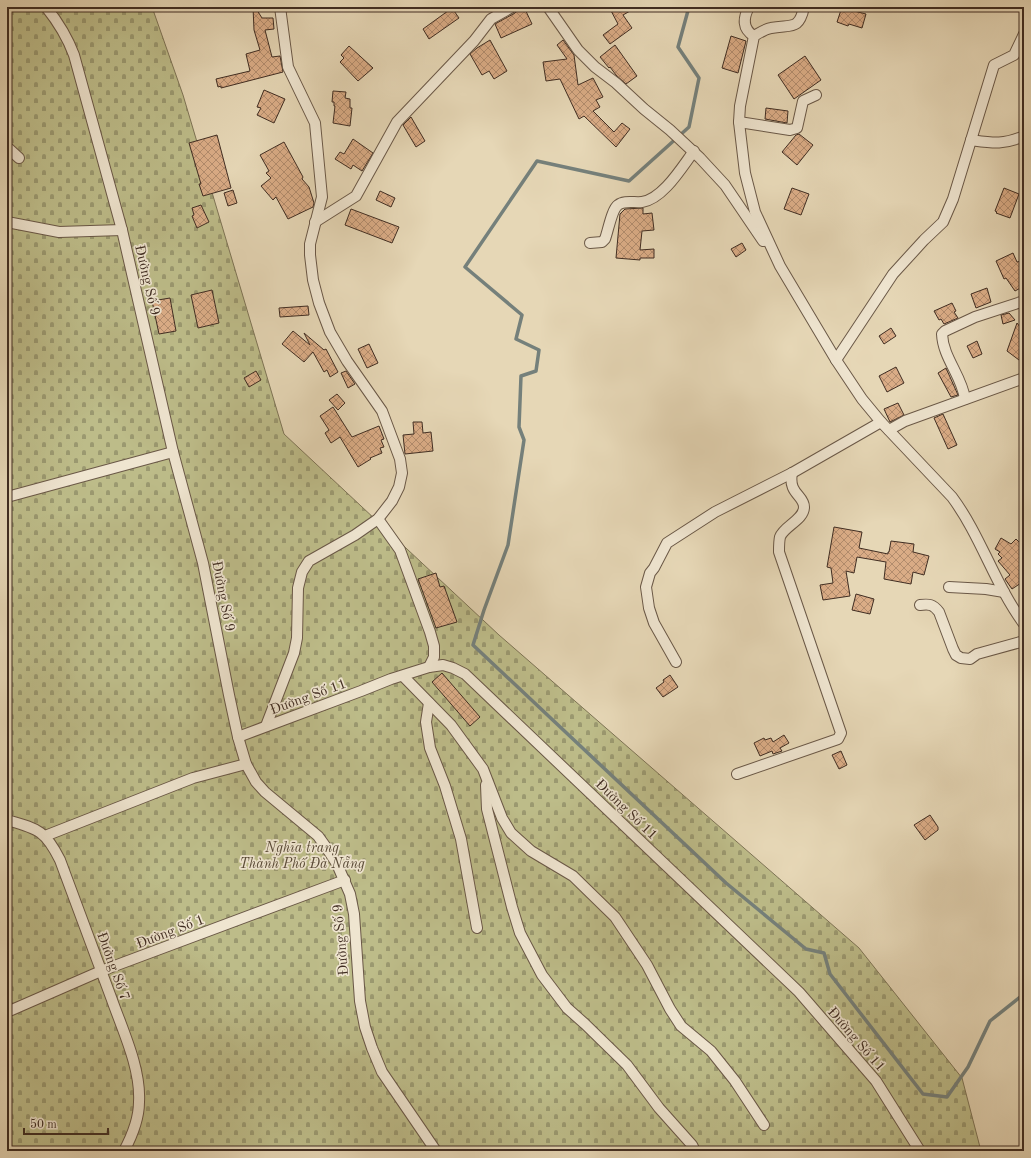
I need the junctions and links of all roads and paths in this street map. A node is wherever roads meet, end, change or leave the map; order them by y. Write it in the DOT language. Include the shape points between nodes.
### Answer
graph roads {
  1 [pos="46,7"];
  2 [pos="280,7"];
  3 [pos="512,7"];
  4 [pos="548,7"];
  5 [pos="749,7"];
  6 [pos="804,7"];
  7 [pos="1024,34"];
  8 [pos="754,36"];
  9 [pos="816,95"];
  10 [pos="739,122"];
  11 [pos="1024,136"];
  12 [pos="971,140"];
  13 [pos="7,147"];
  14 [pos="692,149"];
  15 [pos="19,158"];
  16 [pos="7,222"];
  17 [pos="315,222"];
  18 [pos="122,230"];
  19 [pos="590,243"];
  20 [pos="780,266"];
  21 [pos="1022,304"];
  22 [pos="836,360"];
  23 [pos="1024,378"];
  24 [pos="965,399"];
  25 [pos="881,422"];
  26 [pos="889,430"];
  27 [pos="173,452"];
  28 [pos="792,473"];
  29 [pos="7,498"];
  30 [pos="378,519"];
  31 [pos="949,587"];
  32 [pos="1004,592"];
  33 [pos="920,605"];
  34 [pos="1024,624"];
  35 [pos="1024,642"];
  36 [pos="676,662"];
  37 [pos="429,667"];
  38 [pos="403,676"];
  39 [pos="429,703"];
  40 [pos="266,726"];
  41 [pos="238,737"];
  42 [pos="246,764"];
  43 [pos="737,774"];
  44 [pos="486,779"];
  45 [pos="7,820"];
  46 [pos="45,836"];
  47 [pos="345,880"];
  48 [pos="477,928"];
  49 [pos="101,971"];
  50 [pos="7,1012"];
  51 [pos="764,1125"];
  52 [pos="124,1151"];
  53 [pos="436,1151"];
  54 [pos="695,1151"];
  55 [pos="920,1151"];
  1 -- 18 [label="street, Đường Số 9" via="68,38 74,55"];
  2 -- 17 [label="street" via="288,67 315,123 322,198"];
  3 -- 17 [label="street" via="491,18 474,41 397,122 356,196"];
  4 -- 14 [label="street" via="578,50 595,67"];
  5 -- 8 [label="street" via="745,24 748,32"];
  6 -- 8 [label="street" via="798,24 770,28"];
  7 -- 12 [label="street" via="1014,55 994,65"];
  8 -- 10 [label="street"];
  9 -- 10 [label="street" via="803,101 797,128 790,130"];
  10 -- 20 [label="street" via="744,173 755,212"];
  11 -- 12 [label="street" via="998,143"];
  12 -- 22 [label="street" via="953,199 942,222 893,274"];
  13 -- 15 [label="street"];
  14 -- 19 [label="street" via="672,180 655,196 642,202 618,204 602,242"];
  14 -- 20 [label="street" via="726,185"];
  16 -- 18 [label="street" via="59,232"];
  17 -- 30 [label="street" via="310,255 313,280 322,310 330,332 347,361 382,411 400,459 402,474 399,487"];
  18 -- 27 [label="street, Đường Số 9"];
  20 -- 22 [label="street"];
  21 -- 24 [label="street" via="975,317 942,334 945,351 964,389"];
  22 -- 25 [label="street"];
  23 -- 24 [label="street"];
  24 -- 26 [label="street" via="905,421"];
  25 -- 26 [label="street"];
  25 -- 28 [label="street"];
  26 -- 32 [label="street" via="960,507"];
  27 -- 29 [label="street"];
  27 -- 41 [label="street, Đường Số 9" via="203,563"];
  28 -- 36 [label="street" via="715,512 667,543 650,573 646,587 654,623"];
  28 -- 43 [label="street" via="790,481 804,508 802,514 780,536 779,552 841,733 838,739"];
  30 -- 37 [label="street" via="400,550 430,632 434,657"];
  30 -- 40 [label="street" via="309,561 302,572 298,588 297,638 294,653"];
  31 -- 32 [label="street" via="986,588"];
  32 -- 34 [label="street"];
  33 -- 35 [label="street" via="936,607 952,649 961,658 970,659 977,654"];
  37 -- 38 [label="street, Đường Số 11"];
  37 -- 55 [label="street, Đường Số 11" via="443,666 465,674 784,977 876,1081"];
  38 -- 39 [label="street"];
  38 -- 40 [label="street, Đường Số 11"];
  39 -- 44 [label="street" via="451,726 482,769"];
  39 -- 48 [label="street" via="426,722 430,748 461,839"];
  40 -- 41 [label="street, Đường Số 11"];
  41 -- 42 [label="street, Đường Số 9"];
  42 -- 46 [label="street" via="193,778"];
  42 -- 47 [label="street, Đường Số 9" via="265,792 318,836"];
  44 -- 51 [label="street" via="511,833 531,851 573,876 615,918 647,965 681,1026 711,1051 736,1081"];
  44 -- 54 [label="street" via="487,809 512,907 520,933 542,975 568,1008 627,1065 645,1091"];
  45 -- 46 [label="street, Đường Số 7"];
  46 -- 49 [label="street, Đường Số 7" via="60,860"];
  47 -- 49 [label="street, Đường Số 1"];
  47 -- 53 [label="street, Đường Số 9" via="354,914 360,1001 372,1048 382,1072"];
  49 -- 50 [label="street, Đường Số 1"];
  49 -- 52 [label="street, Đường Số 7" via="125,1036 138,1082 140,1102 137,1118"];
}
